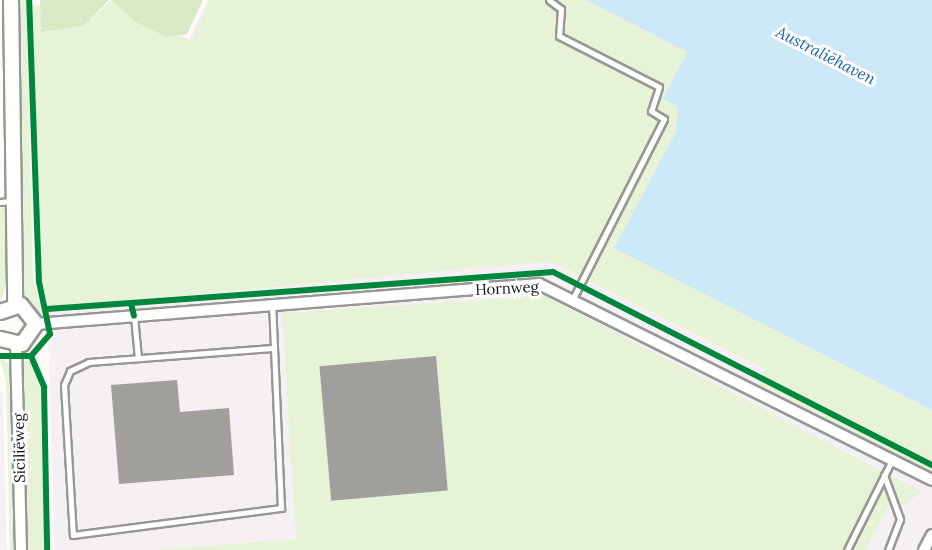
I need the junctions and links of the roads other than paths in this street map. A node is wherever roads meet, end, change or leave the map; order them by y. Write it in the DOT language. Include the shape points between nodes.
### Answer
graph roads {
  1 [pos="11,0"];
  2 [pos="549,0"];
  3 [pos="6,201"];
  4 [pos="573,297"];
  5 [pos="15,304"];
  6 [pos="272,305"];
  7 [pos="0,312"];
  8 [pos="134,316"];
  9 [pos="36,324"];
  10 [pos="0,339"];
  11 [pos="16,346"];
  12 [pos="272,348"];
  13 [pos="138,358"];
  14 [pos="892,459"];
  15 [pos="884,475"];
  16 [pos="932,480"];
  17 [pos="932,535"];
  18 [pos="21,550"];
  19 [pos="847,550"];
  20 [pos="888,550"];
  21 [pos="924,550"];
  1 -- 3 [label="street"];
  2 -- 4 [label="lane" via="561,9 559,36 659,87 651,111 664,119"];
  3 -- 5 [label="street"];
  4 -- 6 [label="street, Hornweg" via="539,284"];
  4 -- 14 [label="street, Hornweg"];
  5 -- 7 [label="street"];
  5 -- 9 [label="street" via="27,308"];
  6 -- 8 [label="street, Hornweg"];
  6 -- 12 [label="lane"];
  8 -- 9 [label="street, Hornweg"];
  8 -- 13 [label="lane"];
  9 -- 11 [label="street" via="28,341"];
  10 -- 11 [label="street"];
  11 -- 18 [label="street, Siciliëweg"];
  12 -- 13 [label="lane"];
  12 -- 13 [label="lane" via="281,508 73,535 66,380 70,371 89,362"];
  14 -- 15 [label="lane"];
  14 -- 16 [label="street, Hornweg"];
  15 -- 19 [label="lane"];
  15 -- 20 [label="lane" via="900,519"];
  17 -- 21 [label="street"];
}
